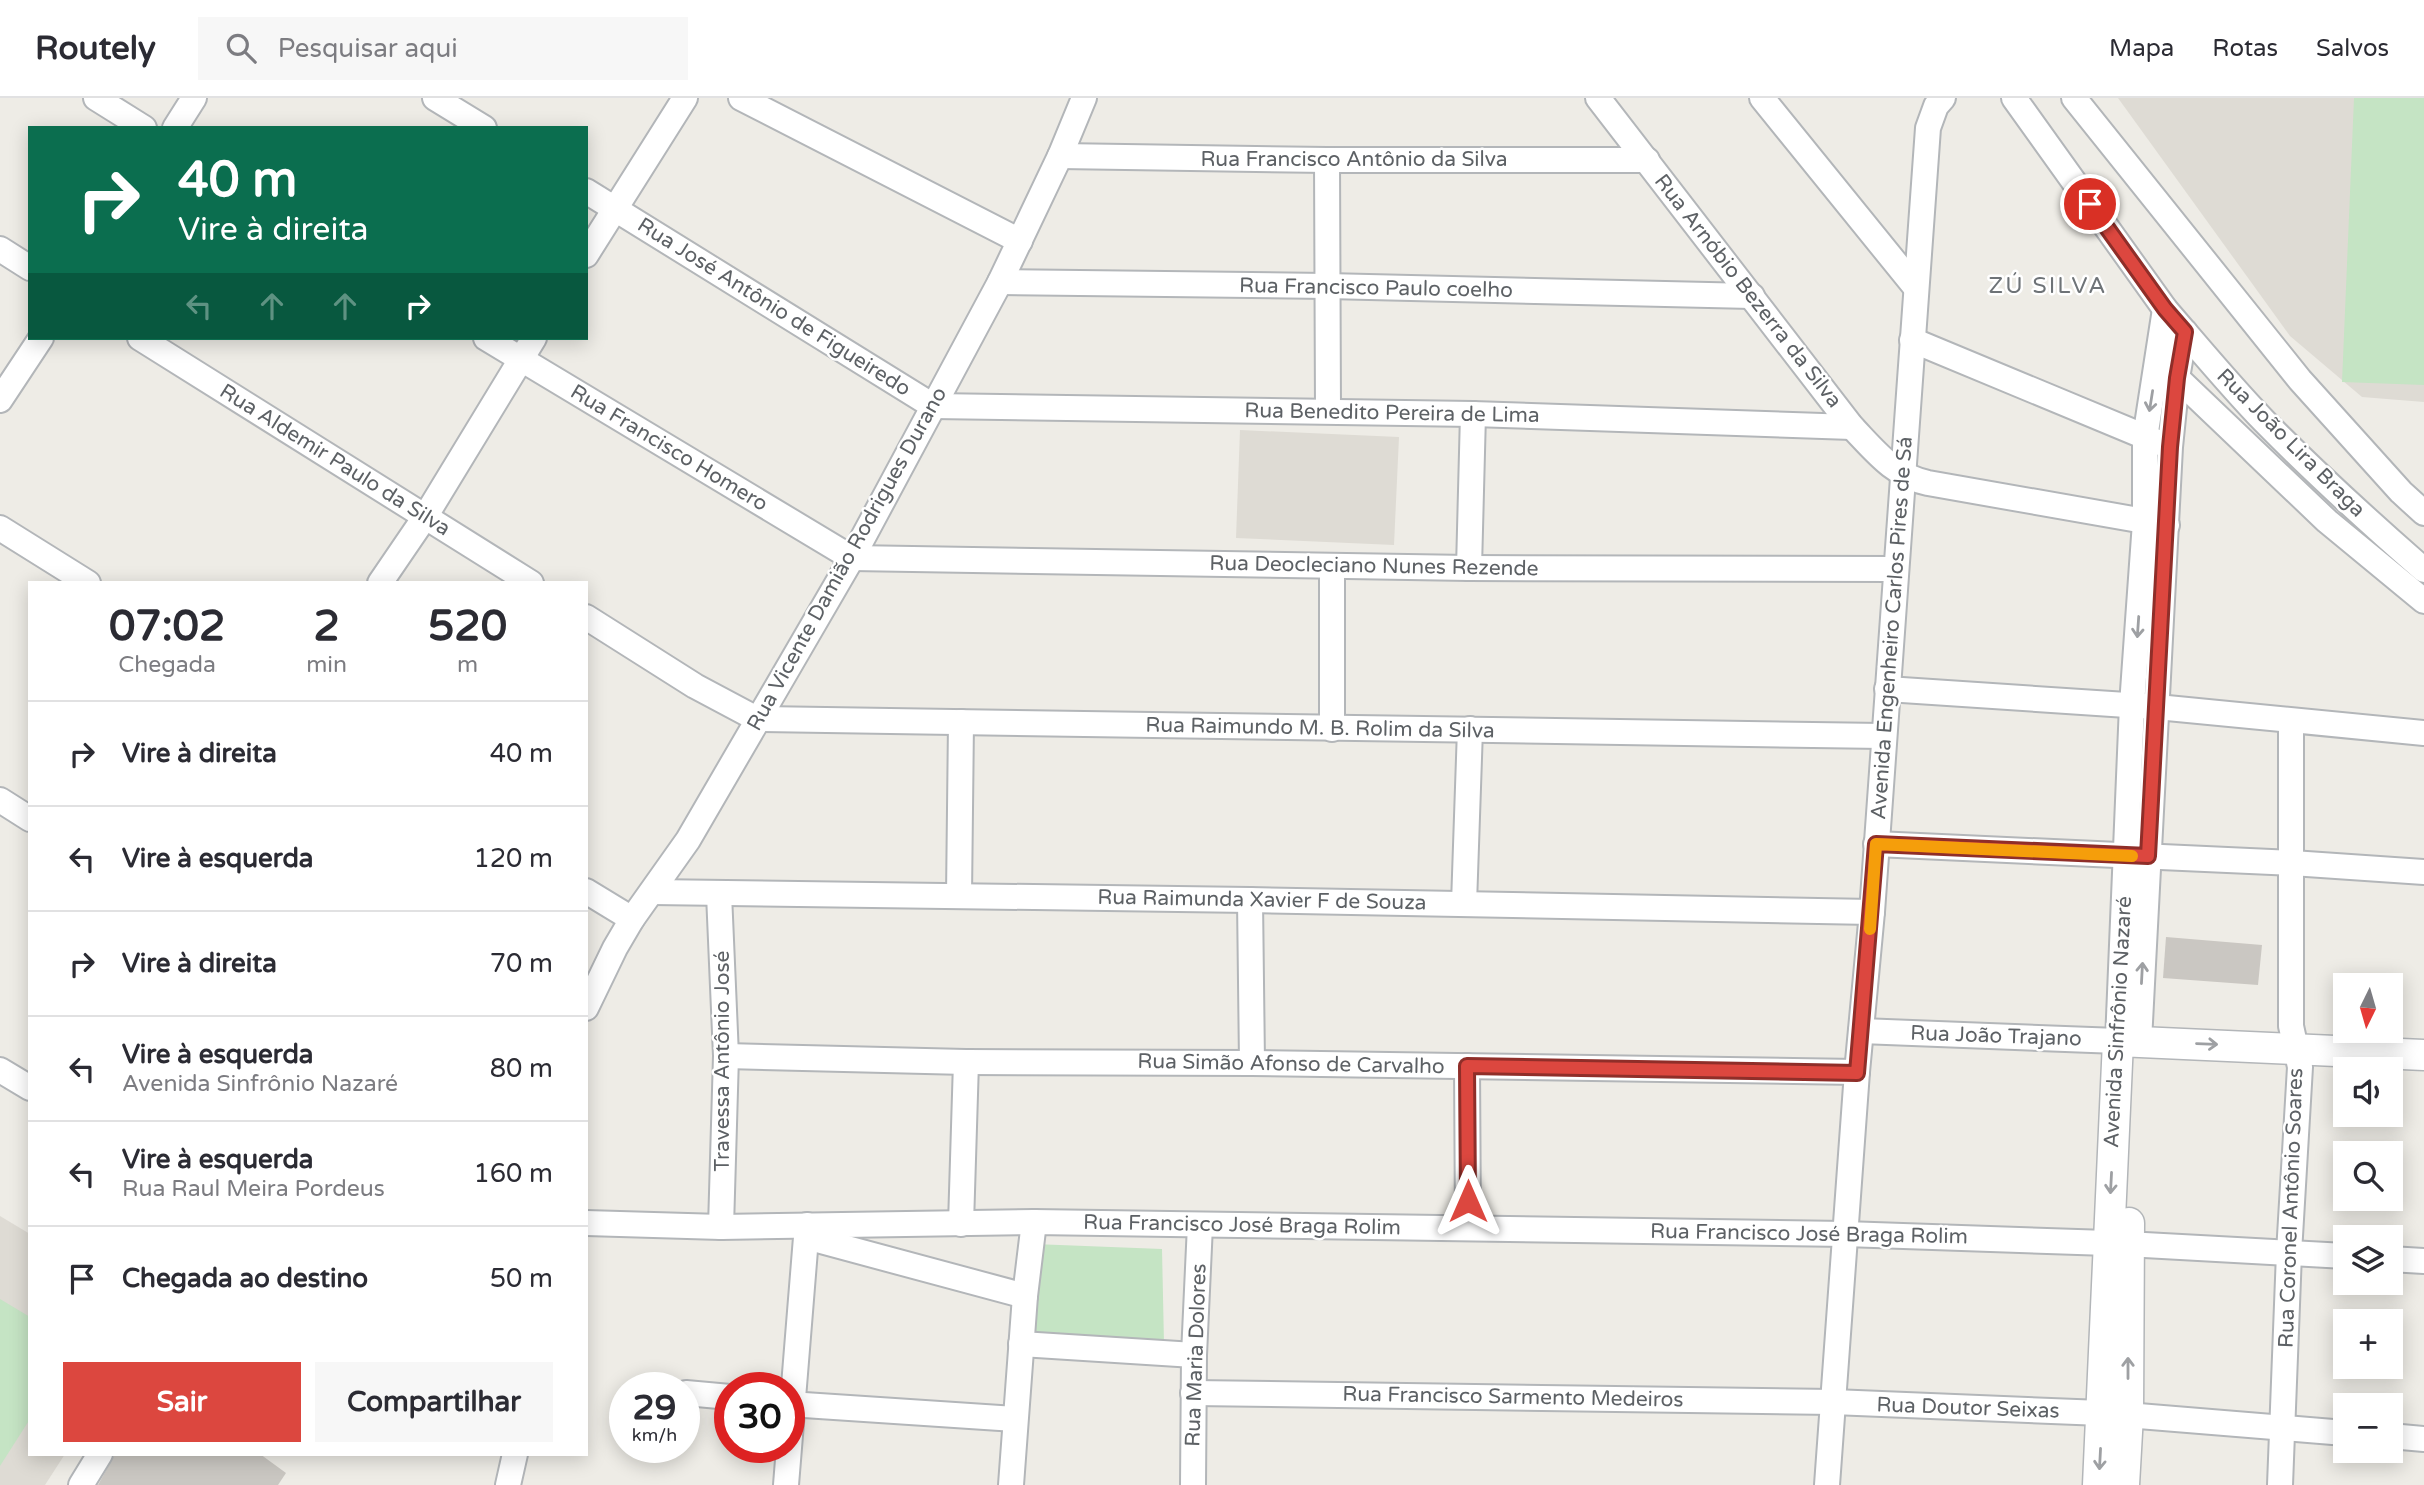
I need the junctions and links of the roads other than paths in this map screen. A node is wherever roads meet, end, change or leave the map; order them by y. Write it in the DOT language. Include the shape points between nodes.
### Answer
graph roads {
  1 [pos="96,98"];
  2 [pos="194,98"];
  3 [pos="435,98"];
  4 [pos="685,98"];
  5 [pos="741,98"];
  6 [pos="1084,98"];
  7 [pos="1598,98"];
  8 [pos="1762,98"];
  9 [pos="2014,98"];
  10 [pos="2074,98"];
  11 [pos="1936,101"];
  12 [pos="141,126"];
  13 [pos="176,126"];
  14 [pos="481,126"];
  15 [pos="1060,156"];
  16 [pos="1327,160"];
  17 [pos="1647,160"];
  18 [pos="588,192"];
  19 [pos="615,209"];
  20 [pos="1020,241"];
  21 [pos="0,249"];
  22 [pos="588,252"];
  23 [pos="28,267"];
  24 [pos="1000,282"];
  25 [pos="1327,286"];
  26 [pos="1916,288"];
  27 [pos="1752,296"];
  28 [pos="2165,309"];
  29 [pos="2185,332"];
  30 [pos="40,340"];
  31 [pos="143,340"];
  32 [pos="489,340"];
  33 [pos="533,340"];
  34 [pos="1912,340"];
  35 [pos="521,359"];
  36 [pos="2166,372"];
  37 [pos="0,400"];
  38 [pos="933,406"];
  39 [pos="1328,411"];
  40 [pos="1473,414"];
  41 [pos="1852,427"];
  42 [pos="2145,438"];
  43 [pos="2170,447"];
  44 [pos="1904,476"];
  45 [pos="2424,513"];
  46 [pos="425,517"];
  47 [pos="2156,523"];
  48 [pos="0,528"];
  49 [pos="852,558"];
  50 [pos="1332,566"];
  51 [pos="1469,568"];
  52 [pos="1896,569"];
  53 [pos="2424,570"];
  54 [pos="85,581"];
  55 [pos="381,581"];
  56 [pos="528,581"];
  57 [pos="2424,601"];
  58 [pos="588,618"];
  59 [pos="1887,689"];
  60 [pos="2132,705"];
  61 [pos="2157,707"];
  62 [pos="757,719"];
  63 [pos="2291,721"];
  64 [pos="961,722"];
  65 [pos="1332,729"];
  66 [pos="1470,729"];
  67 [pos="2424,733"];
  68 [pos="1883,736"];
  69 [pos="0,800"];
  70 [pos="28,818"];
  71 [pos="1876,844"];
  72 [pos="2136,856"];
  73 [pos="2291,863"];
  74 [pos="2424,872"];
  75 [pos="588,892"];
  76 [pos="652,892"];
  77 [pos="719,894"];
  78 [pos="959,896"];
  79 [pos="1251,900"];
  80 [pos="1464,904"];
  81 [pos="1872,912"];
  82 [pos="632,919"];
  83 [pos="588,1003"];
  84 [pos="1861,1031"];
  85 [pos="2128,1041"];
  86 [pos="2295,1048"];
  87 [pos="2424,1055"];
  88 [pos="726,1056"];
  89 [pos="966,1062"];
  90 [pos="1252,1063"];
  91 [pos="1467,1066"];
  92 [pos="0,1070"];
  93 [pos="1857,1073"];
  94 [pos="28,1087"];
  95 [pos="1034,1222"];
  96 [pos="588,1223"];
  97 [pos="961,1224"];
  98 [pos="1200,1225"];
  99 [pos="721,1227"];
  100 [pos="1468,1228"];
  101 [pos="806,1231"];
  102 [pos="1845,1234"];
  103 [pos="2118,1244"];
  104 [pos="2289,1253"];
  105 [pos="2333,1255"];
  106 [pos="2403,1260"];
  107 [pos="2424,1261"];
  108 [pos="1025,1296"];
  109 [pos="1021,1344"];
  110 [pos="1194,1355"];
  111 [pos="795,1372"];
  112 [pos="1193,1393"];
  113 [pos="1833,1402"];
  114 [pos="805,1405"];
  115 [pos="2115,1414"];
  116 [pos="1015,1419"];
  117 [pos="2283,1428"];
  118 [pos="2333,1432"];
  119 [pos="2403,1437"];
  120 [pos="2424,1439"];
  121 [pos="99,1456"];
  122 [pos="515,1456"];
  123 [pos="788,1463"];
  124 [pos="81,1485"];
  125 [pos="508,1485"];
  126 [pos="786,1485"];
  127 [pos="1011,1485"];
  128 [pos="1193,1485"];
  129 [pos="1826,1485"];
  130 [pos="2098,1485"];
  131 [pos="2124,1485"];
  132 [pos="2280,1485"];
  1 -- 12 [label="street"];
  2 -- 13 [label="street"];
  3 -- 14 [label="street"];
  4 -- 19 [label="street"];
  5 -- 20 [label="street"];
  6 -- 15 [label="street, Rua Vicente Damião Rodrigues Durano"];
  7 -- 17 [label="street, Rua Arnóbio Bezerra da Silva"];
  8 -- 26 [label="street"];
  9 -- 28 [label="street, Rua João Lira Braga"];
  10 -- 45 [label="street" via="2300,380"];
  11 -- 26 [label="street, Avenida Engenheiro Carlos Pires de Sá" via="1928,128"];
  15 -- 16 [label="street, Rua Francisco Antônio da Silva"];
  15 -- 20 [label="street, Rua Vicente Damião Rodrigues Durano"];
  16 -- 17 [label="street, Rua Francisco Antônio da Silva"];
  16 -- 25 [label="street"];
  17 -- 27 [label="street, Rua Arnóbio Bezerra da Silva"];
  18 -- 19 [label="street, Rua José Antônio de Figueiredo"];
  19 -- 22 [label="street"];
  19 -- 38 [label="street, Rua José Antônio de Figueiredo"];
  20 -- 24 [label="street, Rua Vicente Damião Rodrigues Durano"];
  21 -- 23 [label="street"];
  24 -- 25 [label="street, Rua Francisco Paulo coelho"];
  24 -- 38 [label="street, Rua Vicente Damião Rodrigues Durano"];
  25 -- 27 [label="street, Rua Francisco Paulo coelho"];
  25 -- 39 [label="street"];
  26 -- 34 [label="street, Avenida Engenheiro Carlos Pires de Sá"];
  27 -- 41 [label="street, Rua Arnóbio Bezerra da Silva"];
  28 -- 29 [label="street, Rua João Lira Braga"];
  28 -- 36 [label="street, Avenida Sinfrônio Nazaré"];
  29 -- 36 [label="street, Avenida Sinfrônio Nazaré"];
  29 -- 53 [label="street, Rua João Lira Braga" via="2263,420"];
  30 -- 37 [label="street"];
  31 -- 46 [label="street, Rua Aldemir Paulo da Silva"];
  32 -- 35 [label="street, Rua Francisco Homero"];
  33 -- 35 [label="street"];
  34 -- 42 [label="street"];
  34 -- 44 [label="street, Avenida Engenheiro Carlos Pires de Sá"];
  35 -- 46 [label="street"];
  35 -- 49 [label="street, Rua Francisco Homero"];
  36 -- 42 [label="street, Avenida Sinfrônio Nazaré, one-way"];
  36 -- 43 [label="street, Avenida Sinfrônio Nazaré"];
  36 -- 57 [label="street" via="2327,521"];
  38 -- 39 [label="street, Rua Benedito Pereira de Lima"];
  38 -- 49 [label="street, Rua Vicente Damião Rodrigues Durano"];
  39 -- 40 [label="street, Rua Benedito Pereira de Lima"];
  40 -- 41 [label="street, Rua Benedito Pereira de Lima"];
  40 -- 51 [label="street"];
  41 -- 44 [label="street, Rua Arnóbio Bezerra da Silva"];
  42 -- 43 [label="street"];
  42 -- 47 [label="street, Avenida Sinfrônio Nazaré"];
  43 -- 47 [label="street, Avenida Sinfrônio Nazaré"];
  44 -- 47 [label="street"];
  44 -- 52 [label="street, Avenida Engenheiro Carlos Pires de Sá"];
  46 -- 55 [label="street"];
  46 -- 56 [label="street, Rua Aldemir Paulo da Silva"];
  47 -- 60 [label="street, Avenida Sinfrônio Nazaré, one-way"];
  47 -- 61 [label="street, Avenida Sinfrônio Nazaré"];
  48 -- 54 [label="street"];
  49 -- 50 [label="street, Rua Deocleciano Nunes Rezende"];
  49 -- 62 [label="street, Rua Vicente Damião Rodrigues Durano"];
  50 -- 51 [label="street, Rua Deocleciano Nunes Rezende"];
  50 -- 65 [label="street"];
  51 -- 52 [label="street, Rua Deocleciano Nunes Rezende"];
  52 -- 59 [label="street, Avenida Engenheiro Carlos Pires de Sá"];
  58 -- 62 [label="street"];
  59 -- 60 [label="street"];
  59 -- 68 [label="street, Avenida Engenheiro Carlos Pires de Sá"];
  60 -- 61 [label="street"];
  60 -- 72 [label="street, Avenida Sinfrônio Nazaré"];
  61 -- 63 [label="street"];
  61 -- 72 [label="street, Avenida Sinfrônio Nazaré"];
  62 -- 64 [label="street, Rua Raimundo M. B. Rolim da Silva"];
  62 -- 76 [label="street, Rua Vicente Damião Rodrigues Durano" via="688,840"];
  63 -- 67 [label="street"];
  63 -- 73 [label="street, Rua Coronel Antônio Soares"];
  64 -- 65 [label="street, Rua Raimundo M. B. Rolim da Silva"];
  64 -- 78 [label="street"];
  65 -- 66 [label="street, Rua Raimundo M. B. Rolim da Silva"];
  66 -- 68 [label="street, Rua Raimundo M. B. Rolim da Silva"];
  66 -- 80 [label="street"];
  68 -- 71 [label="street, Avenida Engenheiro Carlos Pires de Sá"];
  69 -- 70 [label="street"];
  71 -- 72 [label="street"];
  71 -- 81 [label="street, Avenida Engenheiro Carlos Pires de Sá"];
  72 -- 73 [label="street"];
  72 -- 85 [label="street, Avenida Sinfrônio Nazaré"];
  73 -- 74 [label="street"];
  73 -- 86 [label="street, Rua Coronel Antônio Soares"];
  75 -- 82 [label="street"];
  76 -- 77 [label="street, Rua Raimunda Xavier F de Souza"];
  76 -- 82 [label="street, Rua Vicente Damião Rodrigues Durano"];
  77 -- 78 [label="street, Rua Raimunda Xavier F de Souza"];
  77 -- 88 [label="street, Travessa Antônio José"];
  78 -- 79 [label="street, Rua Raimunda Xavier F de Souza"];
  79 -- 80 [label="street, Rua Raimunda Xavier F de Souza"];
  79 -- 90 [label="street"];
  80 -- 81 [label="street, Rua Raimunda Xavier F de Souza"];
  81 -- 84 [label="street, Avenida Engenheiro Carlos Pires de Sá"];
  82 -- 83 [label="street, Rua Vicente Damião Rodrigues Durano"];
  84 -- 85 [label="street, Rua João Trajano"];
  84 -- 93 [label="street, Avenida Engenheiro Carlos Pires de Sá"];
  85 -- 86 [label="street, Rua João Trajano, one-way"];
  85 -- 103 [label="street, Avenida Sinfrônio Nazaré"];
  86 -- 87 [label="street, Rua João Trajano"];
  86 -- 104 [label="street, Rua Coronel Antônio Soares" via="2300,1067"];
  88 -- 89 [label="street, Rua Simão Afonso de Carvalho"];
  88 -- 99 [label="street, Travessa Antônio José"];
  89 -- 90 [label="street, Rua Simão Afonso de Carvalho"];
  89 -- 97 [label="street"];
  90 -- 91 [label="street, Rua Simão Afonso de Carvalho"];
  91 -- 93 [label="street, Rua Simão Afonso de Carvalho"];
  91 -- 100 [label="street"];
  92 -- 94 [label="street"];
  93 -- 102 [label="street, Avenida Engenheiro Carlos Pires de Sá"];
  95 -- 97 [label="street, Rua Francisco José Braga Rolim"];
  95 -- 98 [label="street, Rua Francisco José Braga Rolim"];
  95 -- 108 [label="street"];
  96 -- 99 [label="street, Rua Francisco José Braga Rolim"];
  97 -- 101 [label="street, Rua Francisco José Braga Rolim"];
  98 -- 100 [label="street, Rua Francisco José Braga Rolim"];
  98 -- 110 [label="street, Rua Maria Dolores"];
  99 -- 101 [label="street, Rua Francisco José Braga Rolim"];
  100 -- 102 [label="street, Rua Francisco José Braga Rolim"];
  101 -- 108 [label="street"];
  101 -- 111 [label="street"];
  102 -- 103 [label="street, Rua Francisco José Braga Rolim"];
  102 -- 113 [label="street, Avenida Engenheiro Carlos Pires de Sá"];
  103 -- 104 [label="street, Rua Francisco José Braga Rolim"];
  103 -- 115 [label="street, Avenida Sinfrônio Nazaré"];
  104 -- 105 [label="street, Rua Francisco José Braga Rolim"];
  104 -- 117 [label="street, Rua Coronel Antônio Soares"];
  106 -- 107 [label="street"];
  108 -- 109 [label="street"];
  109 -- 110 [label="street"];
  109 -- 116 [label="street"];
  110 -- 112 [label="street, Rua Maria Dolores"];
  112 -- 113 [label="street, Rua Francisco Sarmento Medeiros"];
  112 -- 128 [label="street, Rua Maria Dolores"];
  113 -- 115 [label="street, Rua Doutor Seixas"];
  113 -- 129 [label="street, Avenida Engenheiro Carlos Pires de Sá"];
  114 -- 116 [label="street"];
  115 -- 117 [label="street, Rua Doutor Seixas"];
  115 -- 130 [label="street, Avenida Sinfrônio Nazaré, one-way"];
  115 -- 131 [label="street, Avenida Sinfrônio Nazaré"];
  116 -- 127 [label="street"];
  117 -- 118 [label="street, Rua Doutor Seixas"];
  117 -- 132 [label="street, Rua Coronel Antônio Soares"];
  119 -- 120 [label="street"];
  121 -- 124 [label="street"];
  122 -- 125 [label="street"];
  123 -- 126 [label="street"];
}
